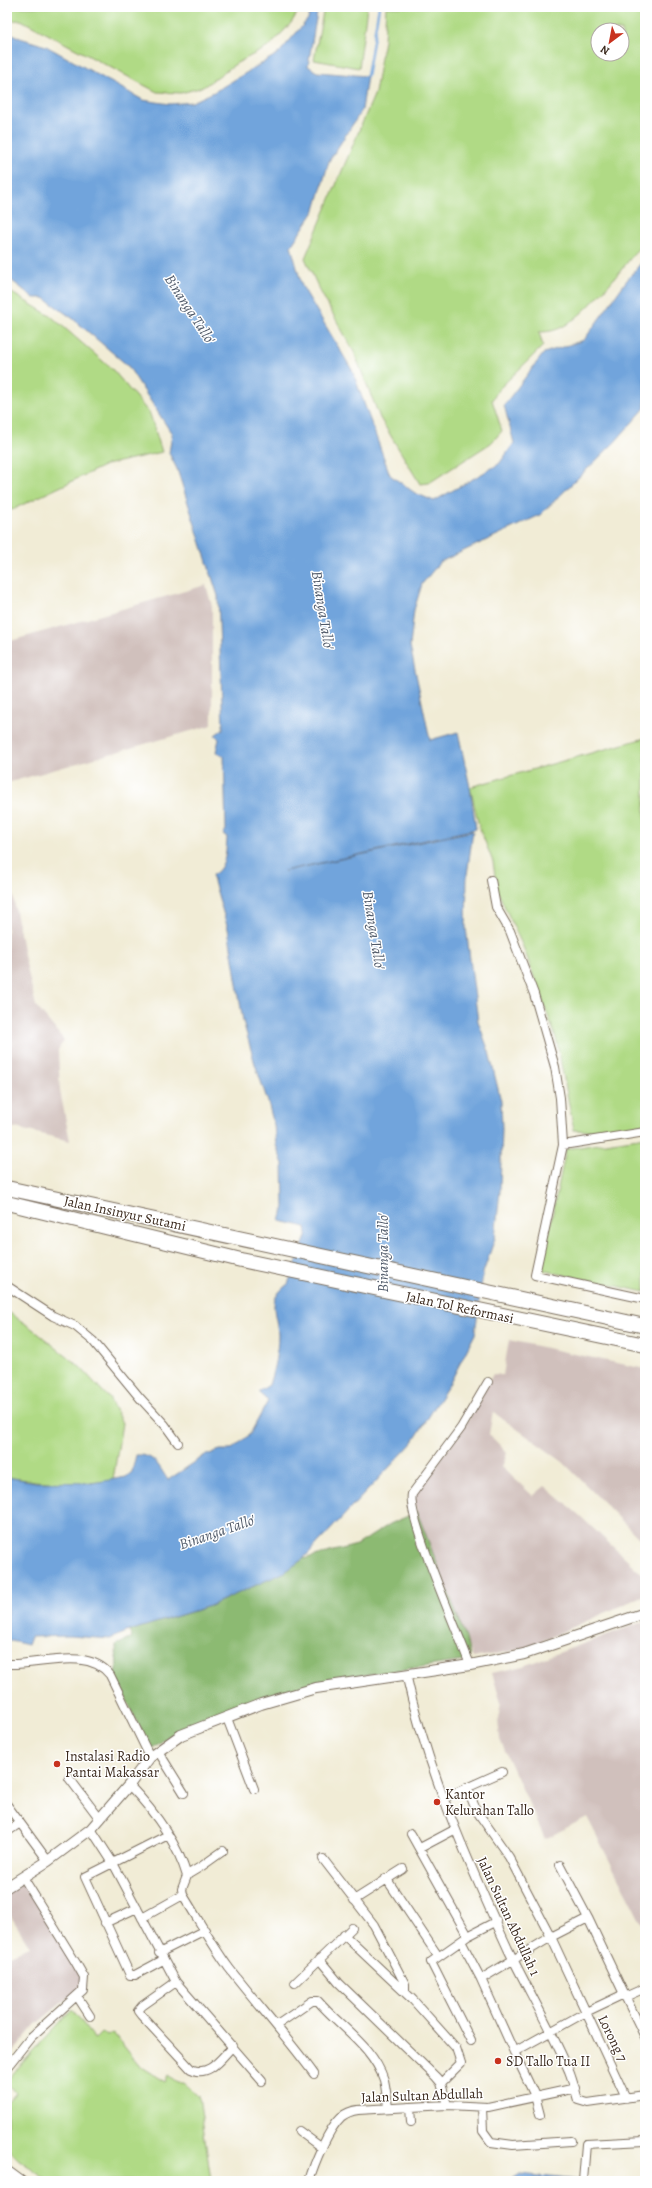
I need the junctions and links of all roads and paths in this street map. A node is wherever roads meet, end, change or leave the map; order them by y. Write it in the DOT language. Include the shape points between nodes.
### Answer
graph roads {
  1 [pos="491,880"];
  2 [pos="645,1132"];
  3 [pos="563,1145"];
  4 [pos="7,1188"];
  5 [pos="7,1203"];
  6 [pos="243,1238"];
  7 [pos="241,1260"];
  8 [pos="7,1286"];
  9 [pos="645,1299"];
  10 [pos="580,1311"];
  11 [pos="645,1318"];
  12 [pos="645,1326"];
  13 [pos="608,1338"];
  14 [pos="645,1345"];
  15 [pos="645,1351"];
  16 [pos="488,1382"];
  17 [pos="178,1443"];
  18 [pos="645,1612"];
  19 [pos="7,1664"];
  20 [pos="470,1665"];
  21 [pos="406,1674"];
  22 [pos="228,1718"];
  23 [pos="154,1754"];
  24 [pos="502,1772"];
  25 [pos="69,1778"];
  26 [pos="129,1785"];
  27 [pos="467,1787"];
  28 [pos="254,1789"];
  29 [pos="184,1793"];
  30 [pos="444,1798"];
  31 [pos="7,1806"];
  32 [pos="100,1819"];
  33 [pos="20,1823"];
  34 [pos="91,1829"];
  35 [pos="454,1830"];
  36 [pos="7,1832"];
  37 [pos="411,1834"];
  38 [pos="168,1835"];
  39 [pos="420,1848"];
  40 [pos="223,1850"];
  41 [pos="323,1859"];
  42 [pos="48,1861"];
  43 [pos="113,1863"];
  44 [pos="560,1864"];
  45 [pos="402,1869"];
  46 [pos="187,1875"];
  47 [pos="23,1877"];
  48 [pos="386,1878"];
  49 [pos="7,1887"];
  50 [pos="183,1895"];
  51 [pos="354,1900"];
  52 [pos="138,1908"];
  53 [pos="142,1918"];
  54 [pos="588,1918"];
  55 [pos="497,1921"];
  56 [pos="105,1923"];
  57 [pos="352,1928"];
  58 [pos="205,1930"];
  59 [pos="344,1935"];
  60 [pos="468,1936"];
  61 [pos="551,1937"];
  62 [pos="461,1941"];
  63 [pos="161,1956"];
  64 [pos="438,1956"];
  65 [pos="319,1959"];
  66 [pos="514,1960"];
  67 [pos="481,1979"];
  68 [pos="176,1982"];
  69 [pos="295,1984"];
  70 [pos="645,1988"];
  71 [pos="405,1991"];
  72 [pos="77,1996"];
  73 [pos="624,1996"];
  74 [pos="586,2012"];
  75 [pos="90,2016"];
  76 [pos="277,2025"];
  77 [pos="550,2033"];
  78 [pos="645,2037"];
  79 [pos="471,2041"];
  80 [pos="233,2046"];
  81 [pos="514,2052"];
  82 [pos="7,2067"];
  83 [pos="314,2074"];
  84 [pos="262,2081"];
  85 [pos="441,2083"];
  86 [pos="576,2088"];
  87 [pos="645,2095"];
  88 [pos="535,2096"];
  89 [pos="626,2098"];
  90 [pos="447,2105"];
  91 [pos="410,2107"];
  92 [pos="482,2107"];
  93 [pos="388,2108"];
  94 [pos="540,2115"];
  95 [pos="411,2122"];
  96 [pos="299,2131"];
  97 [pos="571,2141"];
  98 [pos="645,2141"];
  99 [pos="322,2148"];
  100 [pos="7,2170"];
  101 [pos="22,2181"];
  102 [pos="309,2181"];
  103 [pos="583,2181"];
  1 -- 3 [label="street" via="496,907 510,931 534,994 551,1051 560,1098"];
  2 -- 3 [label="street"];
  3 -- 9 [label="street" via="535,1275"];
  4 -- 6 [label="highway, Jalan Insinyur Sutami"];
  5 -- 7 [label="highway, Jalan Insinyur Sutami"];
  6 -- 10 [label="highway, Jalan Tol Reformasi"];
  7 -- 13 [label="highway, Jalan Tol Reformasi"];
  8 -- 17 [label="street" via="53,1316 74,1326 93,1341"];
  10 -- 11 [label="highway"];
  10 -- 12 [label="highway"];
  13 -- 14 [label="highway"];
  13 -- 15 [label="highway"];
  16 -- 20 [label="street" via="461,1428 412,1494 411,1499 436,1578"];
  18 -- 20 [label="street" via="524,1654"];
  19 -- 23 [label="street" via="80,1659 102,1667 112,1679"];
  20 -- 21 [label="street"];
  21 -- 22 [label="street" via="316,1688 261,1704"];
  21 -- 30 [label="street, Jalan Sultan Abdullah 1" via="417,1722"];
  22 -- 23 [label="street" via="181,1735"];
  22 -- 28 [label="street"];
  23 -- 26 [label="street"];
  23 -- 29 [label="street"];
  24 -- 27 [label="street"];
  25 -- 32 [label="street"];
  26 -- 32 [label="street"];
  26 -- 38 [label="street" via="147,1804"];
  27 -- 30 [label="street"];
  27 -- 61 [label="street, Lorong 7" via="476,1810 510,1857"];
  30 -- 35 [label="street, Jalan Sultan Abdullah 1"];
  31 -- 33 [label="street"];
  32 -- 34 [label="street"];
  33 -- 36 [label="street"];
  33 -- 42 [label="street"];
  34 -- 42 [label="street"];
  34 -- 43 [label="street"];
  35 -- 39 [label="street"];
  35 -- 55 [label="street, Jalan Sultan Abdullah 1"];
  37 -- 39 [label="street"];
  38 -- 43 [label="street"];
  38 -- 46 [label="street"];
  39 -- 60 [label="street"];
  40 -- 46 [label="street"];
  41 -- 51 [label="street"];
  42 -- 47 [label="street"];
  43 -- 52 [label="street"];
  43 -- 56 [label="street" via="84,1877"];
  44 -- 54 [label="street"];
  45 -- 48 [label="street"];
  46 -- 50 [label="street" via="182,1889"];
  47 -- 49 [label="street"];
  47 -- 72 [label="street" via="84,1977 84,1987"];
  48 -- 51 [label="street"];
  48 -- 64 [label="street"];
  50 -- 53 [label="street"];
  50 -- 58 [label="street"];
  51 -- 71 [label="street" via="374,1925 405,1984"];
  52 -- 53 [label="street"];
  52 -- 56 [label="street"];
  53 -- 63 [label="street"];
  54 -- 61 [label="street"];
  54 -- 73 [label="street"];
  55 -- 60 [label="street"];
  55 -- 66 [label="street, Jalan Sultan Abdullah 1"];
  56 -- 63 [label="street" via="131,1976"];
  57 -- 59 [label="street"];
  58 -- 63 [label="street"];
  58 -- 76 [label="street" via="229,1967"];
  59 -- 65 [label="street"];
  59 -- 71 [label="street"];
  60 -- 62 [label="street"];
  61 -- 66 [label="street"];
  61 -- 74 [label="street, Lorong 7"];
  62 -- 64 [label="street"];
  62 -- 67 [label="street"];
  63 -- 68 [label="street"];
  64 -- 79 [label="street" via="432,1960 431,1965"];
  65 -- 69 [label="street"];
  65 -- 85 [label="street" via="339,1983"];
  66 -- 67 [label="street"];
  66 -- 77 [label="street, Jalan Sultan Abdullah 1"];
  67 -- 81 [label="street"];
  68 -- 80 [label="street"];
  68 -- 80 [label="street" via="142,2006 138,2011 141,2016 191,2069 197,2072 208,2071"];
  70 -- 73 [label="street"];
  71 -- 85 [label="street" via="457,2050 461,2063"];
  72 -- 75 [label="street"];
  72 -- 82 [label="street" via="31,2037"];
  73 -- 74 [label="street"];
  73 -- 78 [label="street"];
  74 -- 77 [label="street"];
  74 -- 89 [label="street, Lorong 7"];
  76 -- 83 [label="street"];
  76 -- 93 [label="street" via="312,2001 318,2001 368,2051 384,2081"];
  77 -- 81 [label="street"];
  77 -- 86 [label="street, Jalan Sultan Abdullah 1"];
  80 -- 84 [label="street"];
  81 -- 88 [label="street"];
  85 -- 90 [label="street"];
  86 -- 88 [label="street, Jalan Sultan Abdullah"];
  86 -- 89 [label="street, Jalan Sultan Abdullah 1" via="578,2100 584,2103"];
  87 -- 89 [label="street, Jalan Sultan Abdullah 1"];
  88 -- 92 [label="street, Jalan Sultan Abdullah"];
  88 -- 94 [label="street"];
  90 -- 91 [label="street, Jalan Sultan Abdullah"];
  90 -- 92 [label="street, Jalan Sultan Abdullah"];
  91 -- 93 [label="street, Jalan Sultan Abdullah"];
  91 -- 95 [label="street"];
  92 -- 97 [label="street" via="484,2131 491,2142 513,2145"];
  93 -- 99 [label="street, Jalan Sultan Abdullah" via="358,2110 344,2115 332,2129"];
  96 -- 99 [label="street"];
  98 -- 103 [label="street" via="586,2144"];
  99 -- 102 [label="street, Jalan Sultan Abdullah"];
  100 -- 101 [label="street"];
}
